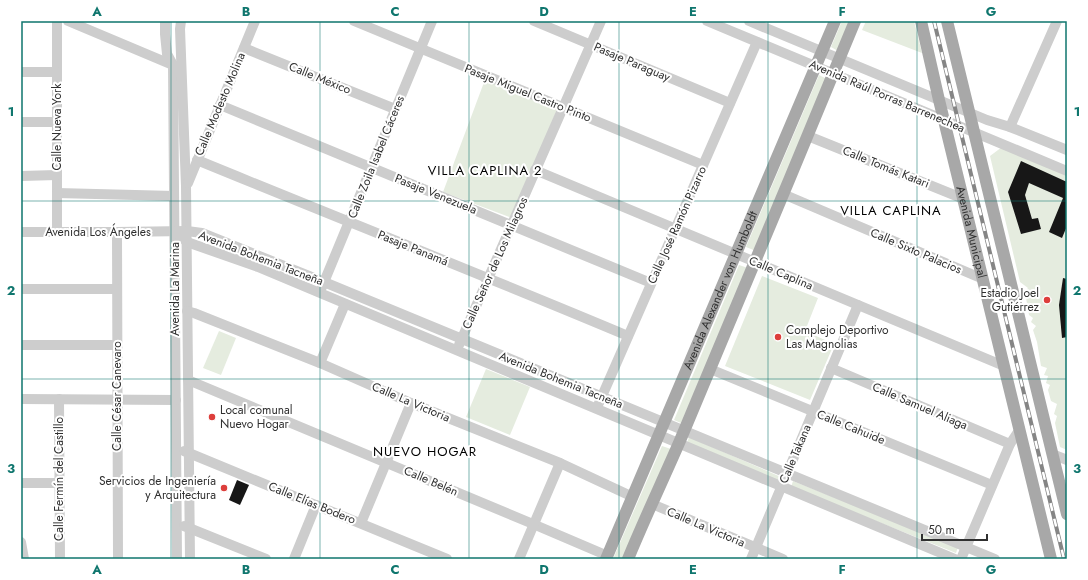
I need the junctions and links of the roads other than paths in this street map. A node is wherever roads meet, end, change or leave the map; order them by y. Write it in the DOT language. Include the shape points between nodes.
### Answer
graph roads {
  1 [pos="57,21"];
  2 [pos="68,21"];
  3 [pos="165,21"];
  4 [pos="181,21"];
  5 [pos="255,21"];
  6 [pos="354,21"];
  7 [pos="432,21"];
  8 [pos="534,21"];
  9 [pos="601,21"];
  10 [pos="707,21"];
  11 [pos="835,21"];
  12 [pos="855,21"];
  13 [pos="921,21"];
  14 [pos="947,21"];
  15 [pos="1057,21"];
  16 [pos="756,22"];
  17 [pos="88,25"];
  18 [pos="757,42"];
  19 [pos="590,45"];
  20 [pos="244,48"];
  21 [pos="420,48"];
  22 [pos="822,51"];
  23 [pos="840,59"];
  24 [pos="816,66"];
  25 [pos="178,67"];
  26 [pos="21,72"];
  27 [pos="57,72"];
  28 [pos="834,74"];
  29 [pos="939,100"];
  30 [pos="730,103"];
  31 [pos="220,105"];
  32 [pos="563,107"];
  33 [pos="395,109"];
  34 [pos="969,112"];
  35 [pos="944,120"];
  36 [pos="21,122"];
  37 [pos="57,122"];
  38 [pos="1010,127"];
  39 [pos="974,132"];
  40 [pos="808,136"];
  41 [pos="1067,150"];
  42 [pos="197,160"];
  43 [pos="703,165"];
  44 [pos="371,167"];
  45 [pos="535,170"];
  46 [pos="1067,171"];
  47 [pos="57,175"];
  48 [pos="21,176"];
  49 [pos="186,186"];
  50 [pos="57,193"];
  51 [pos="783,194"];
  52 [pos="174,196"];
  53 [pos="964,199"];
  54 [pos="349,222"];
  55 [pos="512,225"];
  56 [pos="675,229"];
  57 [pos="175,231"];
  58 [pos="187,231"];
  59 [pos="21,232"];
  60 [pos="57,232"];
  61 [pos="117,232"];
  62 [pos="187,242"];
  63 [pos="736,254"];
  64 [pos="755,262"];
  65 [pos="489,278"];
  66 [pos="983,279"];
  67 [pos="324,282"];
  68 [pos="652,283"];
  69 [pos="21,289"];
  70 [pos="117,289"];
  71 [pos="320,293"];
  72 [pos="345,304"];
  73 [pos="858,305"];
  74 [pos="187,311"];
  75 [pos="628,336"];
  76 [pos="462,339"];
  77 [pos="21,345"];
  78 [pos="117,345"];
  79 [pos="457,350"];
  80 [pos="320,363"];
  81 [pos="1004,366"];
  82 [pos="831,368"];
  83 [pos="710,369"];
  84 [pos="188,380"];
  85 [pos="602,397"];
  86 [pos="21,399"];
  87 [pos="59,399"];
  88 [pos="117,400"];
  89 [pos="176,400"];
  90 [pos="411,403"];
  91 [pos="596,409"];
  92 [pos="813,412"];
  93 [pos="664,422"];
  94 [pos="1020,429"];
  95 [pos="684,430"];
  96 [pos="659,435"];
  97 [pos="678,443"];
  98 [pos="1010,444"];
  99 [pos="176,448"];
  100 [pos="189,453"];
  101 [pos="1052,454"];
  102 [pos="1067,460"];
  103 [pos="386,462"];
  104 [pos="560,463"];
  105 [pos="787,473"];
  106 [pos="21,483"];
  107 [pos="59,483"];
  108 [pos="992,485"];
  109 [pos="782,486"];
  110 [pos="633,497"];
  111 [pos="652,504"];
  112 [pos="316,505"];
  113 [pos="1067,514"];
  114 [pos="177,523"];
  115 [pos="361,523"];
  116 [pos="533,524"];
  117 [pos="190,528"];
  118 [pos="21,542"];
  119 [pos="966,547"];
  120 [pos="756,548"];
  121 [pos="607,558"];
  122 [pos="24,559"];
  123 [pos="60,559"];
  124 [pos="118,559"];
  125 [pos="177,559"];
  126 [pos="190,559"];
  127 [pos="266,559"];
  128 [pos="294,559"];
  129 [pos="445,559"];
  130 [pos="518,559"];
  131 [pos="628,559"];
  132 [pos="751,559"];
  133 [pos="783,559"];
  134 [pos="955,559"];
  135 [pos="961,559"];
  136 [pos="995,559"];
  137 [pos="1051,559"];
  1 -- 27 [label="street, Calle Nueva York"];
  2 -- 17 [label="street"];
  3 -- 25 [label="street, Avenida La Marina" via="167,54"];
  4 -- 25 [label="street, Avenida La Marina"];
  5 -- 20 [label="street, Calle Modesto Molina"];
  6 -- 21 [label="street, Pasaje Miguel Castro Pinto"];
  7 -- 21 [label="street, Calle Zoila Isabel Cáceres"];
  8 -- 19 [label="street, Pasaje Paraguay"];
  9 -- 19 [label="street, Calle Señor de Los Milagros"];
  10 -- 18 [label="street, Avenida Raúl Porras Barrenechea"];
  11 -- 22 [label="main road, Avenida Alexander von Humboldt"];
  12 -- 23 [label="main road, Avenida Alexander von Humboldt"];
  13 -- 29 [label="main road, Avenida Municipal"];
  14 -- 34 [label="main road"];
  15 -- 38 [label="street"];
  16 -- 22 [label="street, Avenida Raúl Porras Barrenechea"];
  17 -- 25 [label="street"];
  18 -- 24 [label="street, Avenida Raúl Porras Barrenechea"];
  18 -- 30 [label="street, Calle José Ramón Pizarro"];
  19 -- 30 [label="street, Pasaje Paraguay"];
  19 -- 32 [label="street, Calle Señor de Los Milagros"];
  20 -- 31 [label="street, Calle Modesto Molina"];
  20 -- 33 [label="street, Calle México"];
  21 -- 32 [label="street, Pasaje Miguel Castro Pinto"];
  21 -- 33 [label="street, Calle Zoila Isabel Cáceres"];
  22 -- 23 [label="street, Avenida Raúl Porras Barrenechea"];
  22 -- 24 [label="main road, Avenida Alexander von Humboldt"];
  23 -- 28 [label="main road, Avenida Alexander von Humboldt"];
  23 -- 29 [label="street, Avenida Raúl Porras Barrenechea"];
  24 -- 28 [label="street, Avenida Raúl Porras Barrenechea"];
  24 -- 63 [label="main road, Avenida Alexander von Humboldt"];
  25 -- 49 [label="street, Avenida La Marina"];
  25 -- 52 [label="street, Avenida La Marina"];
  26 -- 27 [label="street"];
  27 -- 37 [label="street, Calle Nueva York"];
  28 -- 35 [label="street, Avenida Raúl Porras Barrenechea"];
  28 -- 40 [label="main road, Avenida Alexander von Humboldt"];
  29 -- 34 [label="street, Avenida Raúl Porras Barrenechea"];
  29 -- 35 [label="main road, Avenida Municipal"];
  30 -- 43 [label="street, Calle José Ramón Pizarro"];
  31 -- 42 [label="street, Calle Modesto Molina"];
  31 -- 44 [label="street, Pasaje Venezuela"];
  32 -- 43 [label="street, Pasaje Miguel Castro Pinto"];
  32 -- 45 [label="street, Calle Señor de Los Milagros"];
  33 -- 44 [label="street, Calle Zoila Isabel Cáceres"];
  34 -- 38 [label="street, Avenida Raúl Porras Barrenechea"];
  34 -- 39 [label="main road"];
  35 -- 39 [label="street, Avenida Raúl Porras Barrenechea"];
  35 -- 53 [label="main road, Avenida Municipal"];
  36 -- 37 [label="street"];
  37 -- 47 [label="street, Calle Nueva York"];
  38 -- 41 [label="street, Avenida Raúl Porras Barrenechea"];
  39 -- 46 [label="street, Avenida Raúl Porras Barrenechea"];
  39 -- 101 [label="main road"];
  40 -- 51 [label="main road, Avenida Alexander von Humboldt"];
  40 -- 53 [label="street, Calle Tomás Katari"];
  42 -- 49 [label="street, Calle Modesto Molina"];
  42 -- 54 [label="street, Pasaje Panamá"];
  43 -- 56 [label="street, Calle José Ramón Pizarro"];
  44 -- 54 [label="street, Calle Zoila Isabel Cáceres"];
  44 -- 55 [label="street, Pasaje Venezuela"];
  45 -- 55 [label="street, Calle Señor de Los Milagros"];
  45 -- 56 [label="street, Calle Caplina"];
  47 -- 48 [label="street"];
  47 -- 50 [label="street, Calle Nueva York"];
  49 -- 58 [label="street, Avenida La Marina"];
  50 -- 52 [label="street"];
  50 -- 60 [label="street, Calle Nueva York"];
  51 -- 64 [label="main road, Avenida Alexander von Humboldt"];
  51 -- 66 [label="street, Calle Sixto Palacios"];
  52 -- 57 [label="street, Avenida La Marina"];
  53 -- 66 [label="main road, Avenida Municipal"];
  54 -- 65 [label="street, Pasaje Panamá"];
  54 -- 67 [label="street, Calle Zoila Isabel Cáceres"];
  55 -- 65 [label="street, Calle Señor de Los Milagros"];
  55 -- 68 [label="street, Pasaje Venezuela"];
  56 -- 63 [label="street, Calle Caplina"];
  56 -- 68 [label="street, Calle José Ramón Pizarro"];
  57 -- 58 [label="street, Avenida Bohemia Tacneña"];
  57 -- 61 [label="street, Avenida Los Ángeles"];
  57 -- 62 [label="street, Avenida Bohemia Tacneña"];
  57 -- 89 [label="street, Avenida La Marina"];
  58 -- 62 [label="street, Avenida La Marina"];
  58 -- 67 [label="street, Avenida Bohemia Tacneña" via="202,233"];
  59 -- 60 [label="street, Avenida Los Ángeles"];
  60 -- 61 [label="street, Avenida Los Ángeles"];
  61 -- 70 [label="street, Calle César Canevaro"];
  62 -- 71 [label="street, Avenida Bohemia Tacneña" via="258,267"];
  62 -- 74 [label="street, Avenida La Marina"];
  63 -- 64 [label="street, Calle Caplina"];
  63 -- 93 [label="main road, Avenida Alexander von Humboldt"];
  64 -- 73 [label="street, Calle Caplina"];
  64 -- 83 [label="main road, Avenida Alexander von Humboldt"];
  65 -- 75 [label="street, Pasaje Panamá"];
  65 -- 76 [label="street, Calle Señor de Los Milagros"];
  66 -- 81 [label="main road, Avenida Municipal"];
  67 -- 71 [label="street, Calle Zoila Isabel Cáceres"];
  67 -- 76 [label="street, Avenida Bohemia Tacneña"];
  68 -- 75 [label="street, Calle José Ramón Pizarro"];
  69 -- 70 [label="street"];
  70 -- 78 [label="street, Calle César Canevaro"];
  71 -- 72 [label="street, Avenida Bohemia Tacneña"];
  72 -- 79 [label="street, Avenida Bohemia Tacneña"];
  72 -- 80 [label="street"];
  73 -- 81 [label="street, Calle Caplina"];
  73 -- 82 [label="street, Calle Takana"];
  74 -- 80 [label="street, Calle La Victoria"];
  74 -- 84 [label="street, Avenida La Marina"];
  75 -- 85 [label="street, Calle José Ramón Pizarro"];
  76 -- 79 [label="street, Calle Señor de Los Milagros"];
  76 -- 85 [label="street, Avenida Bohemia Tacneña"];
  77 -- 78 [label="street"];
  78 -- 88 [label="street, Calle César Canevaro"];
  79 -- 91 [label="street, Avenida Bohemia Tacneña"];
  80 -- 90 [label="street, Calle La Victoria"];
  81 -- 94 [label="main road, Avenida Municipal"];
  82 -- 92 [label="street, Calle Takana"];
  82 -- 98 [label="street, Calle Samuel Aliaga"];
  83 -- 92 [label="street, Calle Cahuide"];
  83 -- 95 [label="main road, Avenida Alexander von Humboldt"];
  84 -- 100 [label="street, Avenida La Marina"];
  84 -- 103 [label="street, Calle Belén"];
  85 -- 91 [label="street, Calle José Ramón Pizarro"];
  85 -- 93 [label="street, Avenida Bohemia Tacneña"];
  86 -- 87 [label="street"];
  87 -- 88 [label="street"];
  87 -- 107 [label="street, Calle Fermín del Castillo"];
  88 -- 89 [label="street"];
  88 -- 124 [label="street, Calle César Canevaro"];
  89 -- 99 [label="street, Avenida La Marina"];
  90 -- 103 [label="street"];
  90 -- 104 [label="street, Calle La Victoria"];
  91 -- 96 [label="street, Avenida Bohemia Tacneña"];
  92 -- 105 [label="street, Calle Takana"];
  92 -- 108 [label="street, Calle Cahuide"];
  93 -- 95 [label="street, Avenida Bohemia Tacneña"];
  93 -- 96 [label="main road, Avenida Alexander von Humboldt"];
  94 -- 98 [label="street"];
  94 -- 137 [label="main road, Avenida Municipal"];
  95 -- 97 [label="main road, Avenida Alexander von Humboldt"];
  95 -- 105 [label="street, Avenida Bohemia Tacneña"];
  96 -- 97 [label="street, Avenida Bohemia Tacneña"];
  96 -- 110 [label="main road, Avenida Alexander von Humboldt"];
  97 -- 109 [label="street, Avenida Bohemia Tacneña"];
  97 -- 111 [label="main road, Avenida Alexander von Humboldt"];
  98 -- 108 [label="street"];
  99 -- 100 [label="street, Calle Elías Bodero"];
  99 -- 114 [label="street, Avenida La Marina"];
  100 -- 112 [label="street, Calle Elías Bodero"];
  100 -- 117 [label="street, Avenida La Marina"];
  101 -- 102 [label="street"];
  101 -- 113 [label="main road"];
  103 -- 115 [label="street"];
  103 -- 116 [label="street, Calle Belén"];
  104 -- 110 [label="street, Calle La Victoria"];
  104 -- 116 [label="street"];
  105 -- 109 [label="street, Calle Takana"];
  105 -- 119 [label="street, Avenida Bohemia Tacneña"];
  106 -- 107 [label="street"];
  107 -- 123 [label="street, Calle Fermín del Castillo"];
  108 -- 119 [label="street"];
  109 -- 120 [label="street, Calle Takana"];
  109 -- 134 [label="street, Avenida Bohemia Tacneña"];
  110 -- 121 [label="main road, Avenida Alexander von Humboldt"];
  111 -- 120 [label="street, Calle La Victoria"];
  111 -- 131 [label="main road, Avenida Alexander von Humboldt"];
  112 -- 115 [label="street, Calle Elías Bodero"];
  112 -- 128 [label="street"];
  114 -- 117 [label="street"];
  114 -- 125 [label="street, Avenida La Marina"];
  115 -- 129 [label="street, Calle Elías Bodero"];
  116 -- 121 [label="street, Calle Belén"];
  116 -- 130 [label="street"];
  117 -- 126 [label="street, Avenida La Marina"];
  117 -- 127 [label="street"];
  118 -- 122 [label="street"];
  119 -- 135 [label="street"];
  119 -- 136 [label="street, Avenida Bohemia Tacneña"];
  120 -- 132 [label="street, Calle Takana"];
  120 -- 133 [label="street, Calle La Victoria"];
}
